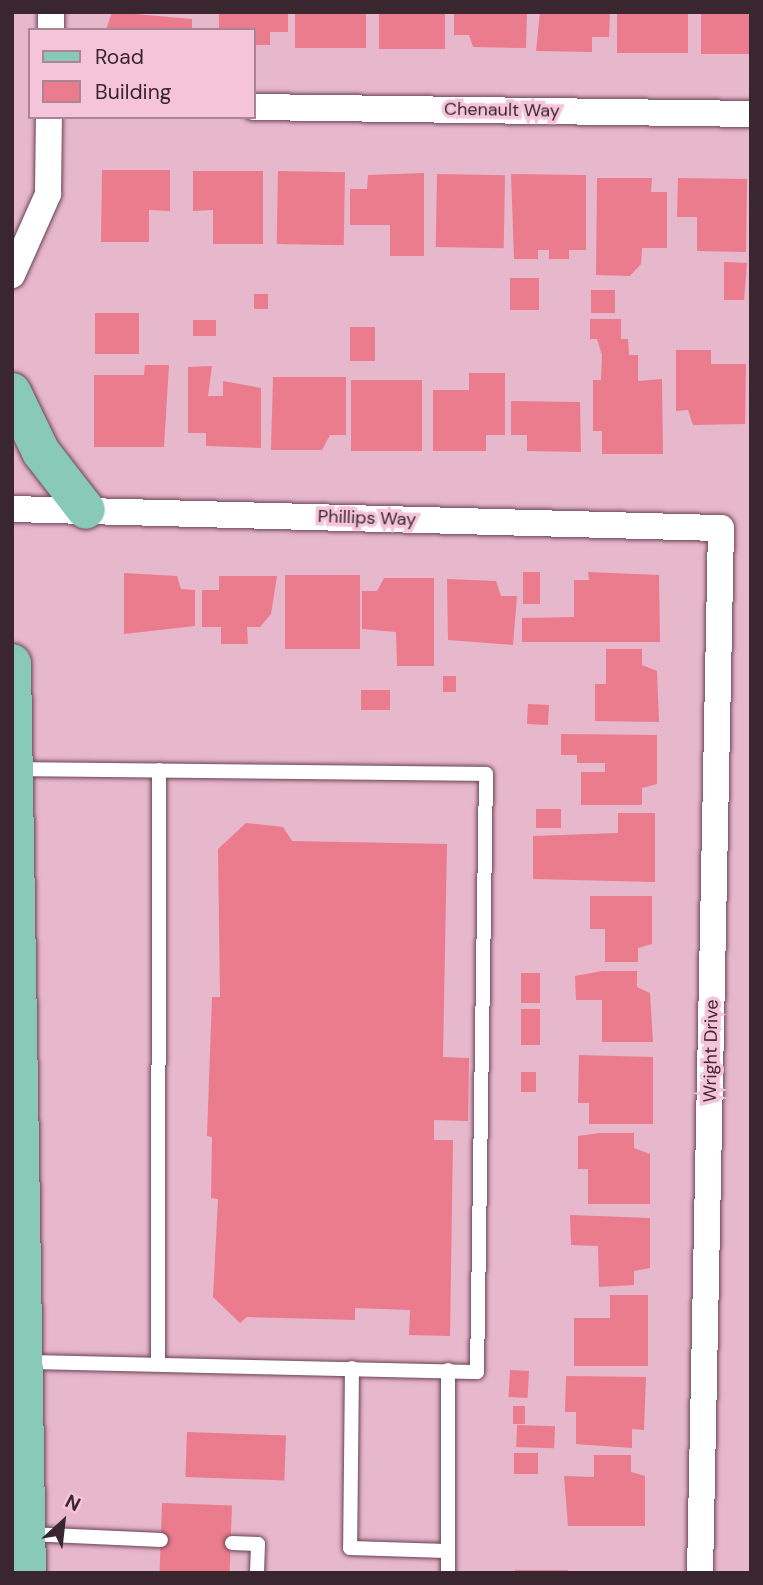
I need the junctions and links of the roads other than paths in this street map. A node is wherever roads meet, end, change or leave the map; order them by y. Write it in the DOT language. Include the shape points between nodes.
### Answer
graph roads {
  1 [pos="256,107"];
  2 [pos="751,114"];
  3 [pos="49,119"];
  4 [pos="12,275"];
  5 [pos="12,392"];
  6 [pos="12,509"];
  7 [pos="86,510"];
  8 [pos="721,528"];
  9 [pos="12,663"];
  10 [pos="15,769"];
  11 [pos="159,770"];
  12 [pos="16,968"];
  13 [pos="25,1362"];
  14 [pos="158,1362"];
  15 [pos="352,1368"];
  16 [pos="448,1370"];
  17 [pos="27,1534"];
  18 [pos="161,1540"];
  19 [pos="232,1543"];
  20 [pos="447,1551"];
  21 [pos="27,1573"];
  22 [pos="257,1573"];
  23 [pos="448,1573"];
  24 [pos="700,1573"];
  1 -- 2 [label="street, Chenault Way"];
  3 -- 4 [label="street" via="48,194"];
  5 -- 7 [label="main road" via="41,452"];
  6 -- 7 [label="street, Phillips Way"];
  7 -- 8 [label="street, Phillips Way"];
  8 -- 24 [label="street, Wright Drive"];
  9 -- 10 [label="main road"];
  10 -- 11 [label="lane"];
  10 -- 12 [label="main road"];
  11 -- 14 [label="lane"];
  11 -- 16 [label="lane" via="486,774 477,1372"];
  12 -- 13 [label="main road"];
  13 -- 14 [label="lane"];
  13 -- 17 [label="main road"];
  14 -- 15 [label="lane"];
  15 -- 16 [label="lane"];
  15 -- 20 [label="lane" via="350,1548"];
  16 -- 20 [label="lane"];
  17 -- 18 [label="lane"];
  17 -- 21 [label="main road"];
  19 -- 22 [label="lane" via="258,1544"];
  20 -- 23 [label="lane"];
}
